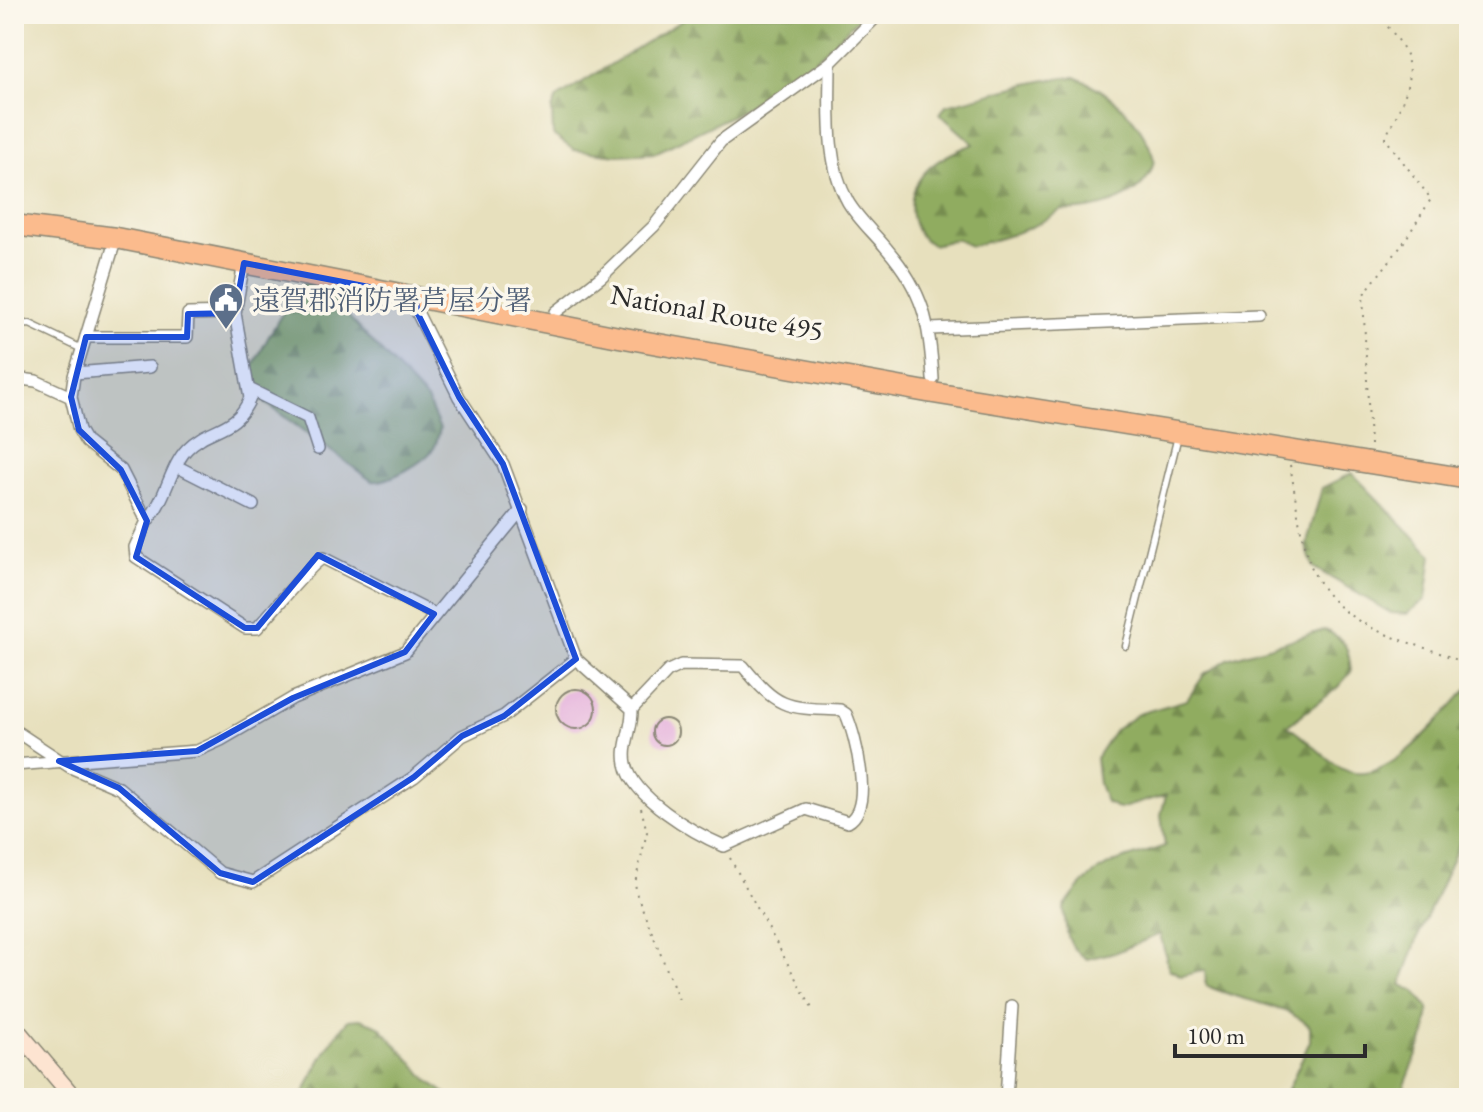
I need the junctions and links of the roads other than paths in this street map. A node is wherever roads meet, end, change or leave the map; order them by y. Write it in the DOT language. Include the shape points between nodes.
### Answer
graph roads {
  1 [pos="879,14"];
  2 [pos="830,63"];
  3 [pos="14,211"];
  4 [pos="14,225"];
  5 [pos="116,238"];
  6 [pos="244,263"];
  7 [pos="416,296"];
  8 [pos="556,312"];
  9 [pos="235,313"];
  10 [pos="1259,316"];
  11 [pos="14,325"];
  12 [pos="930,329"];
  13 [pos="84,343"];
  14 [pos="150,367"];
  15 [pos="75,373"];
  16 [pos="14,378"];
  17 [pos="933,379"];
  18 [pos="249,389"];
  19 [pos="71,397"];
  20 [pos="1179,434"];
  21 [pos="318,449"];
  22 [pos="178,467"];
  23 [pos="1410,468"];
  24 [pos="1469,479"];
  25 [pos="253,505"];
  26 [pos="522,509"];
  27 [pos="147,521"];
  28 [pos="434,614"];
  29 [pos="1126,646"];
  30 [pos="576,659"];
  31 [pos="632,709"];
  32 [pos="14,730"];
  33 [pos="59,761"];
  34 [pos="14,765"];
  35 [pos="1012,1006"];
  36 [pos="14,1027"];
  37 [pos="74,1098"];
  38 [pos="1006,1098"];
  1 -- 2 [label="street"];
  2 -- 8 [label="street" via="721,141 654,226"];
  2 -- 12 [label="street" via="837,176 849,203 912,281"];
  3 -- 8 [label="highway, National Route 495"];
  4 -- 5 [label="highway, National Route 495"];
  5 -- 6 [label="highway, National Route 495"];
  5 -- 13 [label="street"];
  6 -- 7 [label="highway, National Route 495"];
  6 -- 9 [label="street"];
  7 -- 20 [label="highway, National Route 495" via="650,343"];
  7 -- 26 [label="street" via="417,312 459,397 503,464"];
  8 -- 17 [label="highway, National Route 495"];
  9 -- 13 [label="street" via="188,314 187,337"];
  9 -- 18 [label="street"];
  10 -- 12 [label="street"];
  11 -- 13 [label="lane" via="30,324"];
  12 -- 17 [label="street"];
  13 -- 15 [label="street"];
  14 -- 15 [label="street"];
  15 -- 19 [label="street"];
  16 -- 19 [label="street" via="36,381"];
  17 -- 23 [label="highway, National Route 495" via="1370,454"];
  18 -- 21 [label="street" via="308,418"];
  18 -- 22 [label="street" via="239,417 186,450"];
  19 -- 27 [label="street" via="86,442 121,470"];
  20 -- 23 [label="highway, National Route 495"];
  20 -- 29 [label="lane"];
  22 -- 25 [label="street"];
  22 -- 27 [label="street"];
  23 -- 24 [label="highway, National Route 495"];
  26 -- 28 [label="street"];
  26 -- 30 [label="street"];
  27 -- 28 [label="street" via="136,557 245,628 257,628 323,558"];
  28 -- 33 [label="street" via="405,652 293,698 197,751"];
  30 -- 31 [label="street"];
  30 -- 33 [label="street" via="504,716 462,736 414,777 253,882 220,873 119,788"];
  31 -- 31 [label="street" via="668,671 681,665 743,666 782,705 840,710 846,714 863,786 856,817 842,821 806,809 724,846 638,792 626,766"];
  32 -- 33 [label="street"];
  33 -- 34 [label="street"];
  35 -- 38 [label="street"];
  36 -- 37 [label="street"];
}
